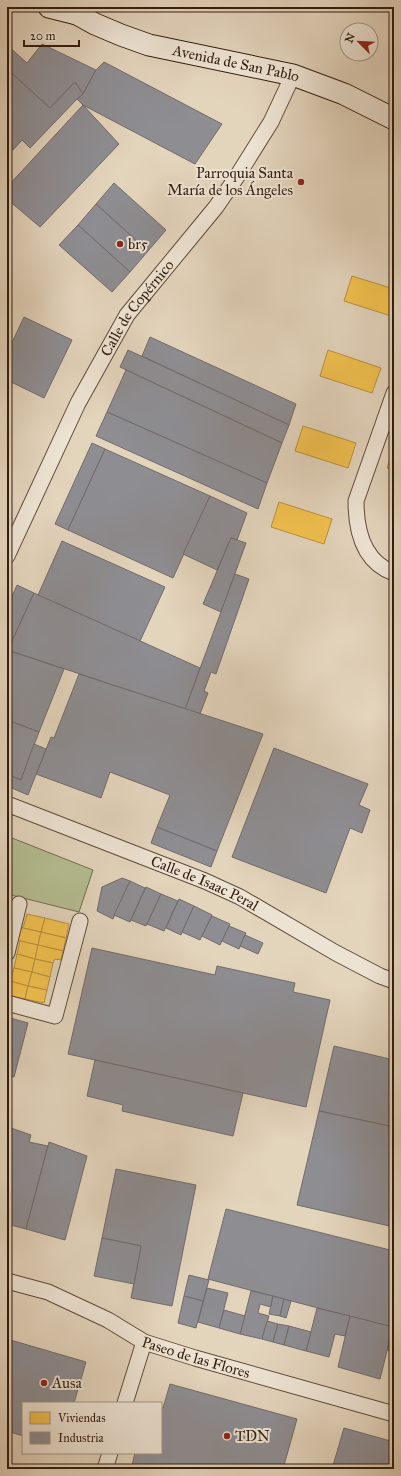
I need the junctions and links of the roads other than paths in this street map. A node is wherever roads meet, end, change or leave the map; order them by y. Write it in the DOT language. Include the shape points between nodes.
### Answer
graph roads {
  1 [pos="49,7"];
  2 [pos="73,10"];
  3 [pos="293,75"];
  4 [pos="394,119"];
  5 [pos="394,393"];
  6 [pos="7,556"];
  7 [pos="394,573"];
  8 [pos="7,804"];
  9 [pos="19,904"];
  10 [pos="80,920"];
  11 [pos="7,952"];
  12 [pos="394,981"];
  13 [pos="7,1003"];
  14 [pos="7,1281"];
  15 [pos="144,1342"];
  16 [pos="124,1402"];
  17 [pos="394,1414"];
  18 [pos="110,1454"];
  19 [pos="105,1469"];
  1 -- 2 [label="street, Avenida de San Pablo"];
  2 -- 3 [label="street, Avenida de San Pablo" via="121,35 149,45"];
  3 -- 4 [label="street, Avenida de San Pablo" via="344,94"];
  3 -- 6 [label="street, Calle de Copérnico" via="270,122 216,207 127,315 78,403"];
  5 -- 7 [label="street" via="356,501 358,529 364,546 375,561 387,571"];
  8 -- 12 [label="street, Calle de Isaac Peral" via="205,880 240,897 336,953"];
  9 -- 11 [label="street"];
  10 -- 13 [label="street" via="55,1016"];
  14 -- 15 [label="street, Paseo de las Flores" via="48,1292 108,1320"];
  15 -- 16 [label="street"];
  15 -- 17 [label="street, Paseo de las Flores"];
  18 -- 19 [label="street"];
}
